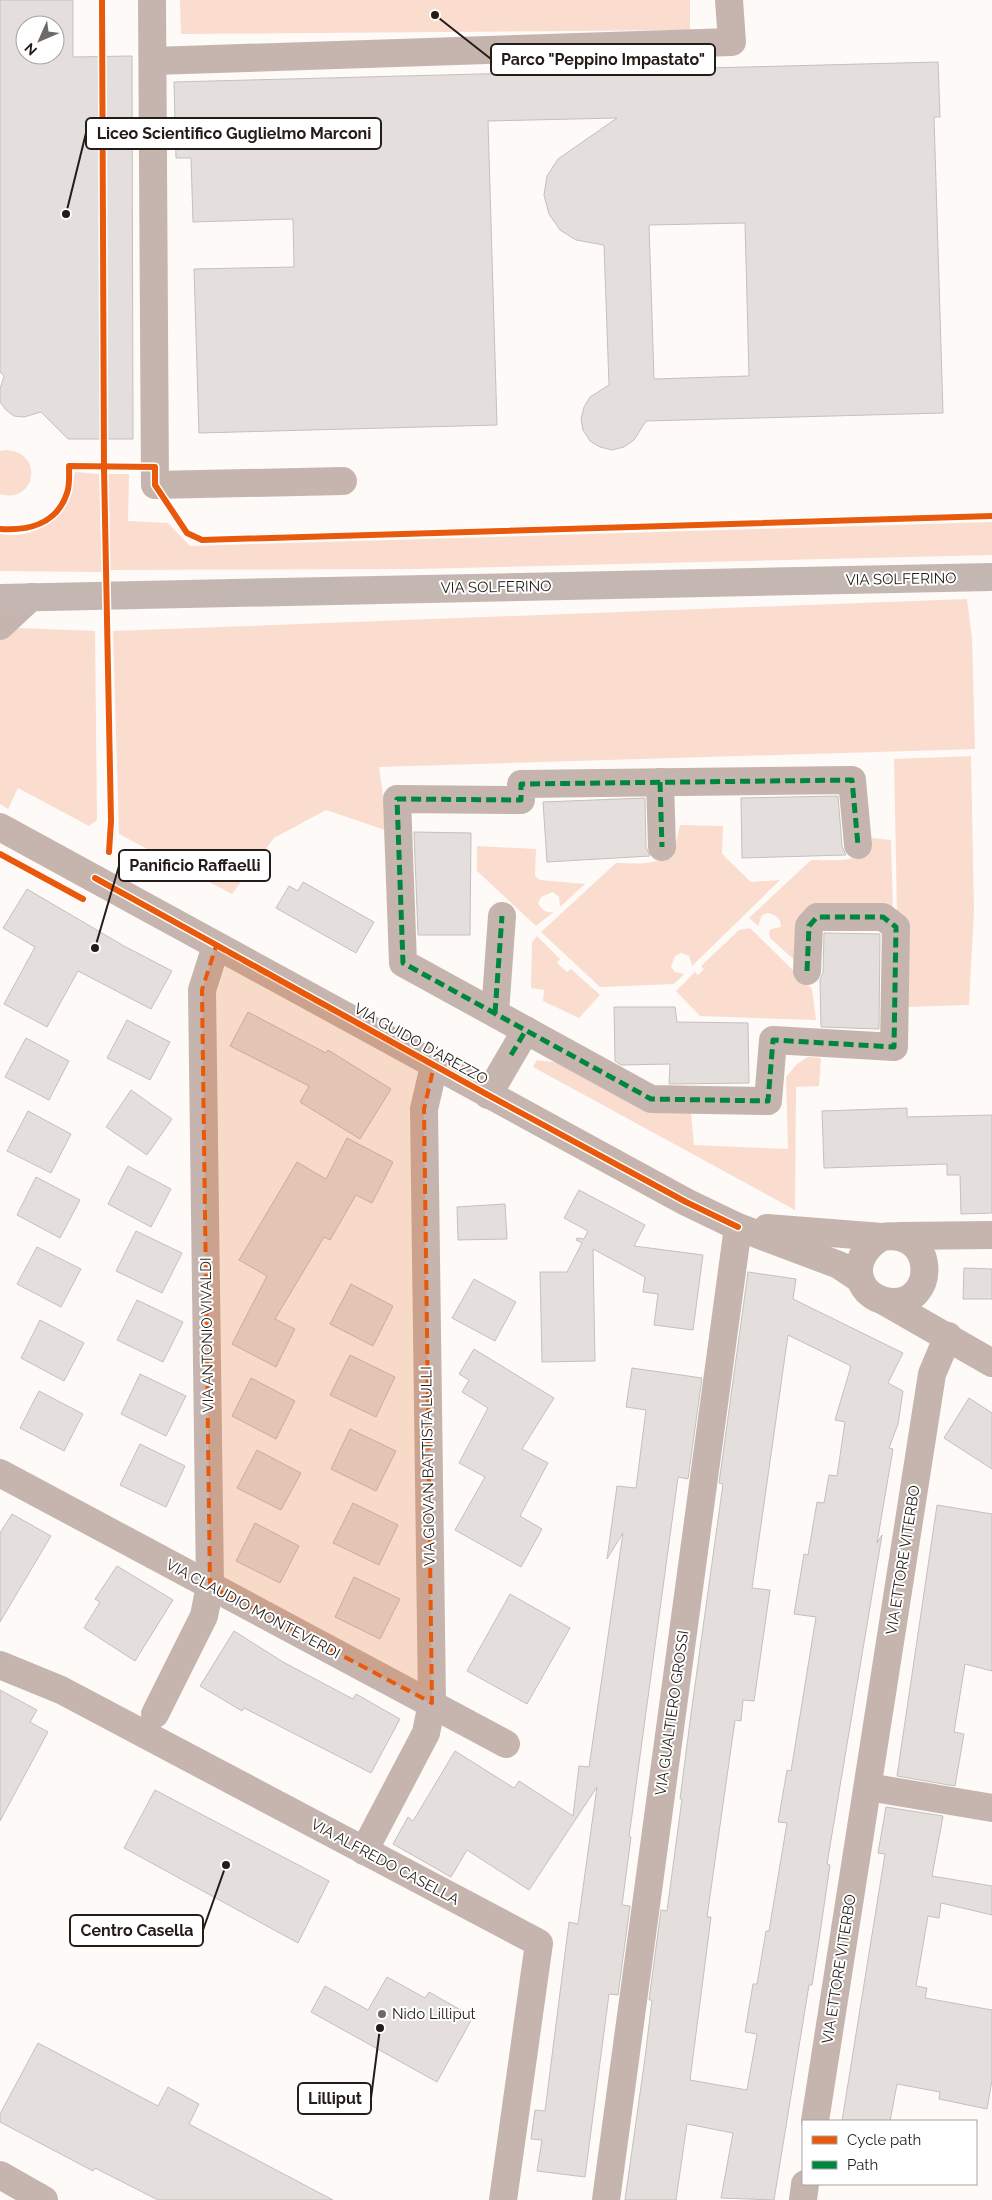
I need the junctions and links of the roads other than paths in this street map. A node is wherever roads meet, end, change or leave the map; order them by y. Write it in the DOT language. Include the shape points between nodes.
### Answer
graph roads {
  1 [pos="152,0"];
  2 [pos="729,0"];
  3 [pos="153,61"];
  4 [pos="343,482"];
  5 [pos="992,577"];
  6 [pos="0,598"];
  7 [pos="31,598"];
  8 [pos="0,626"];
  9 [pos="660,782"];
  10 [pos="0,827"];
  11 [pos="858,845"];
  12 [pos="662,847"];
  13 [pos="502,916"];
  14 [pos="216,946"];
  15 [pos="807,971"];
  16 [pos="495,1013"];
  17 [pos="526,1030"];
  18 [pos="434,1066"];
  19 [pos="488,1095"];
  20 [pos="738,1226"];
  21 [pos="985,1235"];
  22 [pos="890,1237"];
  23 [pos="925,1271"];
  24 [pos="860,1279"];
  25 [pos="884,1301"];
  26 [pos="948,1336"];
  27 [pos="992,1363"];
  28 [pos="0,1473"];
  29 [pos="210,1586"];
  30 [pos="0,1665"];
  31 [pos="432,1703"];
  32 [pos="155,1714"];
  33 [pos="506,1744"];
  34 [pos="868,1787"];
  35 [pos="992,1808"];
  36 [pos="364,1852"];
  37 [pos="815,2120"];
  38 [pos="0,2175"];
  39 [pos="805,2185"];
  40 [pos="44,2200"];
  41 [pos="503,2200"];
  42 [pos="606,2200"];
  43 [pos="803,2200"];
  1 -- 3 [label="street"];
  2 -- 3 [label="street" via="732,42"];
  3 -- 4 [label="street" via="155,486"];
  5 -- 7 [label="main road, VIA SOLFERINO"];
  6 -- 7 [label="main road, VIA SOLFERINO"];
  7 -- 8 [label="street"];
  9 -- 11 [label="street" via="852,780"];
  9 -- 12 [label="street"];
  9 -- 16 [label="street" via="522,784 521,800 397,799 403,963"];
  10 -- 14 [label="street, VIA GUIDO D'AREZZO"];
  13 -- 16 [label="street"];
  14 -- 18 [label="street, VIA GUIDO D'AREZZO"];
  14 -- 29 [label="street, VIA ANTONIO VIVALDI" via="202,990"];
  15 -- 17 [label="street" via="809,926 816,917 883,917 896,927 894,1047 774,1040 768,1101 651,1098"];
  16 -- 17 [label="street"];
  17 -- 19 [label="street"];
  18 -- 19 [label="street, VIA GUIDO D'AREZZO"];
  18 -- 31 [label="street, VIA GIOVAN BATTISTA LULLI" via="424,1109"];
  19 -- 20 [label="street, VIA GUIDO D'AREZZO" via="686,1202"];
  20 -- 22 [label="street"];
  20 -- 24 [label="street, VIA GUIDO D'AREZZO" via="839,1265"];
  20 -- 42 [label="street, VIA GUALTIERO GROSSI"];
  21 -- 22 [label="street"];
  21 -- 23 [label="street" via="942,1251"];
  22 -- 23 [label="street" via="912,1242 921,1253"];
  22 -- 24 [label="street" via="870,1244 862,1254"];
  23 -- 25 [label="street" via="919,1288 910,1297 897,1302"];
  23 -- 26 [label="street" via="928,1296"];
  24 -- 25 [label="street" via="873,1296"];
  25 -- 26 [label="street"];
  26 -- 27 [label="street"];
  26 -- 34 [label="street, VIA ETTORE VITERBO" via="932,1374"];
  28 -- 29 [label="street, VIA CLAUDIO MONTEVERDI"];
  29 -- 31 [label="street, VIA CLAUDIO MONTEVERDI"];
  29 -- 32 [label="street, VIA ANTONIO VIVALDI" via="204,1616"];
  30 -- 36 [label="street, VIA ALFREDO CASELLA" via="61,1690"];
  31 -- 33 [label="street, VIA CLAUDIO MONTEVERDI"];
  31 -- 36 [label="street, VIA GIOVAN BATTISTA LULLI" via="426,1733"];
  34 -- 35 [label="street"];
  34 -- 37 [label="street, VIA ETTORE VITERBO"];
  36 -- 41 [label="street, VIA ALFREDO CASELLA" via="539,1943"];
  38 -- 40 [label="street"];
  39 -- 43 [label="street"];
}
